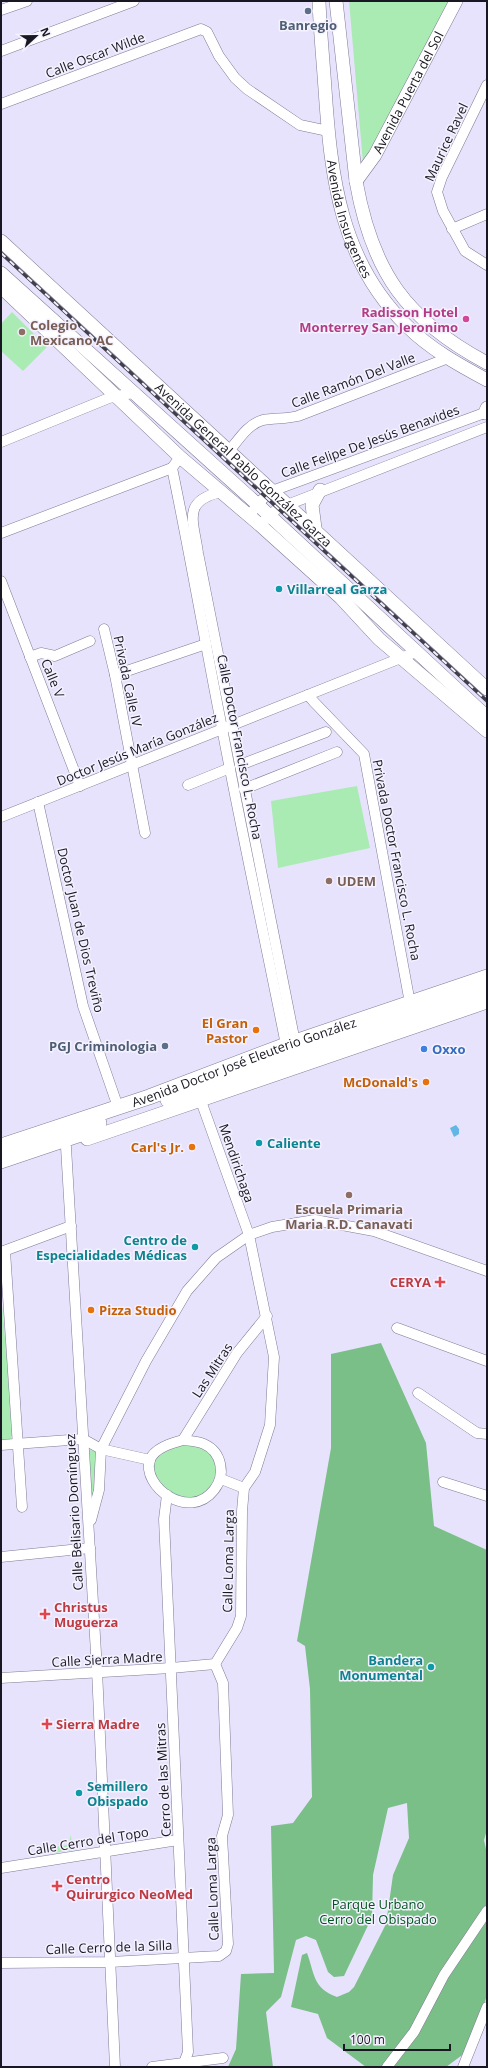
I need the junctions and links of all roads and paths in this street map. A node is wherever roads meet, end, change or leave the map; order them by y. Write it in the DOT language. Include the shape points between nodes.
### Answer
graph roads {
  1 [pos="27,1"];
  2 [pos="134,1"];
  3 [pos="319,1"];
  4 [pos="336,1"];
  5 [pos="456,1"];
  6 [pos="1,10"];
  7 [pos="1,51"];
  8 [pos="323,55"];
  9 [pos="342,55"];
  10 [pos="487,86"];
  11 [pos="1,104"];
  12 [pos="328,131"];
  13 [pos="356,181"];
  14 [pos="487,213"];
  15 [pos="452,229"];
  16 [pos="1,241"];
  17 [pos="487,265"];
  18 [pos="1,273"];
  19 [pos="1,287"];
  20 [pos="448,358"];
  21 [pos="484,359"];
  22 [pos="487,380"];
  23 [pos="132,393"];
  24 [pos="115,397"];
  25 [pos="486,411"];
  26 [pos="487,427"];
  27 [pos="1,442"];
  28 [pos="230,450"];
  29 [pos="175,453"];
  30 [pos="172,468"];
  31 [pos="320,490"];
  32 [pos="272,491"];
  33 [pos="221,492"];
  34 [pos="257,504"];
  35 [pos="286,505"];
  36 [pos="192,510"];
  37 [pos="182,512"];
  38 [pos="250,516"];
  39 [pos="264,521"];
  40 [pos="315,528"];
  41 [pos="1,533"];
  42 [pos="193,554"];
  43 [pos="1,581"];
  44 [pos="206,620"];
  45 [pos="104,629"];
  46 [pos="90,641"];
  47 [pos="206,644"];
  48 [pos="416,652"];
  49 [pos="30,657"];
  50 [pos="401,659"];
  51 [pos="115,676"];
  52 [pos="487,688"];
  53 [pos="308,695"];
  54 [pos="487,717"];
  55 [pos="232,725"];
  56 [pos="222,729"];
  57 [pos="487,730"];
  58 [pos="326,732"];
  59 [pos="338,752"];
  60 [pos="131,764"];
  61 [pos="235,767"];
  62 [pos="188,785"];
  63 [pos="80,786"];
  64 [pos="244,789"];
  65 [pos="38,802"];
  66 [pos="1,817"];
  67 [pos="145,833"];
  68 [pos="266,917"];
  69 [pos="487,978"];
  70 [pos="487,991"];
  71 [pos="487,1002"];
  72 [pos="410,1003"];
  73 [pos="291,1044"];
  74 [pos="201,1101"];
  75 [pos="118,1107"];
  76 [pos="99,1123"];
  77 [pos="87,1139"];
  78 [pos="1,1146"];
  79 [pos="66,1148"];
  80 [pos="1,1155"];
  81 [pos="1,1161"];
  82 [pos="1,1164"];
  83 [pos="1,1170"];
  84 [pos="70,1226"];
  85 [pos="249,1235"];
  86 [pos="3,1251"];
  87 [pos="487,1271"];
  88 [pos="267,1316"];
  89 [pos="397,1328"];
  90 [pos="487,1361"];
  91 [pos="418,1393"];
  92 [pos="487,1434"];
  93 [pos="83,1439"];
  94 [pos="183,1440"];
  95 [pos="18,1444"];
  96 [pos="1,1445"];
  97 [pos="101,1449"];
  98 [pos="150,1460"];
  99 [pos="221,1479"];
  100 [pos="443,1482"];
  101 [pos="244,1488"];
  102 [pos="167,1495"];
  103 [pos="487,1496"];
  104 [pos="22,1507"];
  105 [pos="89,1528"];
  106 [pos="90,1548"];
  107 [pos="1,1557"];
  108 [pos="215,1664"];
  109 [pos="171,1668"];
  110 [pos="98,1673"];
  111 [pos="1,1678"];
  112 [pos="178,1840"];
  113 [pos="106,1852"];
  114 [pos="1,1868"];
  115 [pos="487,1911"];
  116 [pos="219,1956"];
  117 [pos="184,1957"];
  118 [pos="110,1962"];
  119 [pos="1,1963"];
  120 [pos="487,2007"];
  121 [pos="223,2058"];
  122 [pos="184,2063"];
  123 [pos="115,2067"];
  124 [pos="152,2067"];
  125 [pos="387,2067"];
  126 [pos="463,2067"];
  1 -- 6 [label="street"];
  2 -- 7 [label="street"];
  3 -- 8 [label="main road, Avenida Insurgentes"];
  4 -- 9 [label="main road, Avenida Insurgentes"];
  5 -- 13 [label="main road, Avenida Puerta del Sol" via="375,155"];
  8 -- 9 [label="main road" via="326,50 332,48"];
  8 -- 12 [label="main road, Avenida Insurgentes"];
  9 -- 13 [label="main road, Avenida Insurgentes"];
  10 -- 15 [label="street, Maurice Ravel" via="439,185 439,202"];
  11 -- 12 [label="street, Calle Oscar Wilde" via="198,29 207,32 219,56 235,78 247,89 300,125"];
  12 -- 20 [label="main road, Avenida Insurgentes" via="339,205 350,240 362,265 399,318 417,336"];
  13 -- 21 [label="main road, Avenida Insurgentes" via="368,234 380,261 405,301 437,333"];
  14 -- 15 [label="street"];
  15 -- 17 [label="street, Maurice Ravel" via="465,251"];
  16 -- 28 [label="main road, Avenida General Pablo González Garza"];
  18 -- 23 [label="main road, Avenida General Pablo González Garza"];
  19 -- 24 [label="main road, Avenida General Pablo González Garza"];
  20 -- 22 [label="main road, Avenida Insurgentes"];
  20 -- 28 [label="street, Calle Ramón Del Valle" via="298,416 255,423"];
  23 -- 24 [label="street"];
  23 -- 34 [label="main road, Avenida General Pablo González Garza"];
  24 -- 27 [label="street"];
  24 -- 29 [label="main road, Avenida General Pablo González Garza"];
  25 -- 32 [label="street, Calle Felipe De Jesús Benavides"];
  26 -- 31 [label="street, Calle Felipe De Jesús Benavides"];
  28 -- 32 [label="main road, Avenida General Pablo González Garza"];
  29 -- 30 [label="street"];
  29 -- 33 [label="main road, Avenida General Pablo González Garza"];
  29 -- 34 [label="main road" via="183,451 223,487 240,499"];
  30 -- 37 [label="street, Calle Doctor Francisco L. Rocha"];
  30 -- 41 [label="street"];
  31 -- 35 [label="street, Calle Felipe De Jesús Benavides"];
  31 -- 40 [label="main road" via="312,505"];
  32 -- 34 [label="street, Calle Felipe De Jesús Benavides"];
  32 -- 35 [label="main road, Avenida General Pablo González Garza"];
  33 -- 36 [label="street" via="203,497"];
  33 -- 38 [label="main road, Avenida General Pablo González Garza"];
  34 -- 35 [label="main road"];
  34 -- 38 [label="street, Calle Felipe De Jesús Benavides"];
  34 -- 39 [label="main road, Avenida General Pablo González Garza"];
  35 -- 39 [label="street, Calle Felipe De Jesús Benavides"];
  35 -- 40 [label="main road, Avenida General Pablo González Garza"];
  36 -- 37 [label="street"];
  36 -- 42 [label="street, Calle Doctor Francisco L. Rocha"];
  37 -- 42 [label="street, Calle Doctor Francisco L. Rocha"];
  38 -- 39 [label="main road, Avenida General Pablo González Garza"];
  39 -- 48 [label="main road, Avenida General Pablo González Garza"];
  39 -- 50 [label="main road, Avenida General Pablo González Garza"];
  40 -- 52 [label="main road, Avenida General Pablo González Garza"];
  42 -- 44 [label="street, Calle Doctor Francisco L. Rocha"];
  43 -- 49 [label="street, Calle V"];
  44 -- 47 [label="street, Calle Doctor Francisco L. Rocha"];
  44 -- 55 [label="street, Calle Doctor Francisco L. Rocha"];
  45 -- 51 [label="street, Privada Calle IV"];
  46 -- 49 [label="street" via="55,656 41,653"];
  47 -- 51 [label="street"];
  47 -- 56 [label="street, Calle Doctor Francisco L. Rocha"];
  48 -- 50 [label="street, Doctor Jesús María González"];
  48 -- 54 [label="main road, Avenida General Pablo González Garza"];
  49 -- 63 [label="street, Calle V"];
  50 -- 53 [label="street, Doctor Jesús María González"];
  50 -- 57 [label="main road, Avenida General Pablo González Garza"];
  51 -- 60 [label="street, Privada Calle IV"];
  53 -- 55 [label="street, Doctor Jesús María González"];
  53 -- 72 [label="street, Privada Doctor Francisco L. Rocha" via="364,754"];
  55 -- 56 [label="street, Doctor Jesús María González"];
  55 -- 61 [label="street, Calle Doctor Francisco L. Rocha"];
  56 -- 60 [label="street, Doctor Jesús María González"];
  56 -- 61 [label="street, Calle Doctor Francisco L. Rocha"];
  58 -- 61 [label="street"];
  59 -- 64 [label="street"];
  60 -- 63 [label="street, Doctor Jesús María González"];
  60 -- 67 [label="street, Privada Calle IV"];
  61 -- 62 [label="street"];
  61 -- 64 [label="street, Calle Doctor Francisco L. Rocha"];
  61 -- 68 [label="street, Calle Doctor Francisco L. Rocha"];
  63 -- 65 [label="street, Doctor Jesús María González"];
  64 -- 68 [label="street, Calle Doctor Francisco L. Rocha"];
  65 -- 66 [label="street, Doctor Jesús María González"];
  65 -- 75 [label="street, Doctor Juan de Dios Treviño" via="83,1006"];
  68 -- 73 [label="street, Calle Doctor Francisco L. Rocha"];
  69 -- 72 [label="highway, Avenida Doctor José Eleuterio González"];
  70 -- 76 [label="highway, Avenida Doctor José Eleuterio González"];
  71 -- 74 [label="main road, Avenida Doctor José Eleuterio González"];
  72 -- 73 [label="highway, Avenida Doctor José Eleuterio González"];
  73 -- 75 [label="highway, Avenida Doctor José Eleuterio González"];
  74 -- 77 [label="main road, Avenida Doctor José Eleuterio González"];
  74 -- 85 [label="street, Mendirichaga"];
  75 -- 78 [label="highway, Avenida Doctor José Eleuterio González"];
  76 -- 80 [label="highway, Avenida Doctor José Eleuterio González"];
  76 -- 81 [label="highway" via="90,1131"];
  77 -- 79 [label="highway"];
  77 -- 82 [label="highway" via="76,1140"];
  79 -- 83 [label="highway"];
  79 -- 84 [label="street, Calle Belisario Domínguez"];
  84 -- 86 [label="street"];
  84 -- 93 [label="street, Calle Belisario Domínguez"];
  85 -- 87 [label="street" via="272,1227 315,1220 374,1231"];
  85 -- 88 [label="street, Calle Loma Larga"];
  85 -- 97 [label="street" via="216,1258 187,1291 146,1361"];
  86 -- 95 [label="street"];
  88 -- 94 [label="street, Las Mitras" via="237,1353"];
  88 -- 101 [label="street, Calle Loma Larga" via="274,1357 270,1425 255,1472"];
  89 -- 90 [label="street"];
  91 -- 92 [label="street" via="476,1433"];
  93 -- 95 [label="street"];
  93 -- 97 [label="street"];
  93 -- 105 [label="street, Calle Belisario Domínguez"];
  94 -- 98 [label="street" via="165,1447"];
  94 -- 99 [label="street" via="197,1442 212,1450 218,1457"];
  95 -- 96 [label="street"];
  95 -- 104 [label="street"];
  97 -- 98 [label="street"];
  97 -- 105 [label="street" via="99,1490"];
  98 -- 102 [label="street" via="153,1479"];
  99 -- 101 [label="street"];
  99 -- 102 [label="street" via="204,1500 194,1503 184,1504"];
  100 -- 103 [label="street"];
  101 -- 108 [label="street, Calle Loma Larga" via="241,1616 238,1628"];
  102 -- 109 [label="street, Cerro de las Mitras" via="164,1519"];
  105 -- 106 [label="street, Calle Belisario Domínguez"];
  106 -- 107 [label="street"];
  106 -- 110 [label="street, Calle Belisario Domínguez"];
  108 -- 109 [label="street, Calle Sierra Madre"];
  108 -- 116 [label="street, Calle Loma Larga" via="223,1683 228,1815 222,1836 228,1944 226,1951"];
  109 -- 110 [label="street, Calle Sierra Madre"];
  109 -- 112 [label="street, Cerro de las Mitras"];
  110 -- 111 [label="street, Calle Sierra Madre"];
  110 -- 113 [label="street, Calle Belisario Domínguez"];
  112 -- 113 [label="street, Calle Cerro del Topo"];
  112 -- 117 [label="street, Cerro de las Mitras"];
  113 -- 114 [label="street, Calle Cerro del Topo"];
  113 -- 118 [label="street, Calle Belisario Domínguez"];
  115 -- 125 [label="street" via="444,1975 414,2032"];
  116 -- 117 [label="street, Calle Cerro de la Silla"];
  117 -- 118 [label="street, Calle Cerro de la Silla"];
  117 -- 122 [label="street, Cerro de las Mitras" via="188,2052"];
  118 -- 119 [label="street, Calle Cerro de la Silla"];
  118 -- 123 [label="street, Calle Belisario Domínguez"];
  120 -- 126 [label="street"];
  121 -- 122 [label="street"];
  122 -- 124 [label="street"];
}
